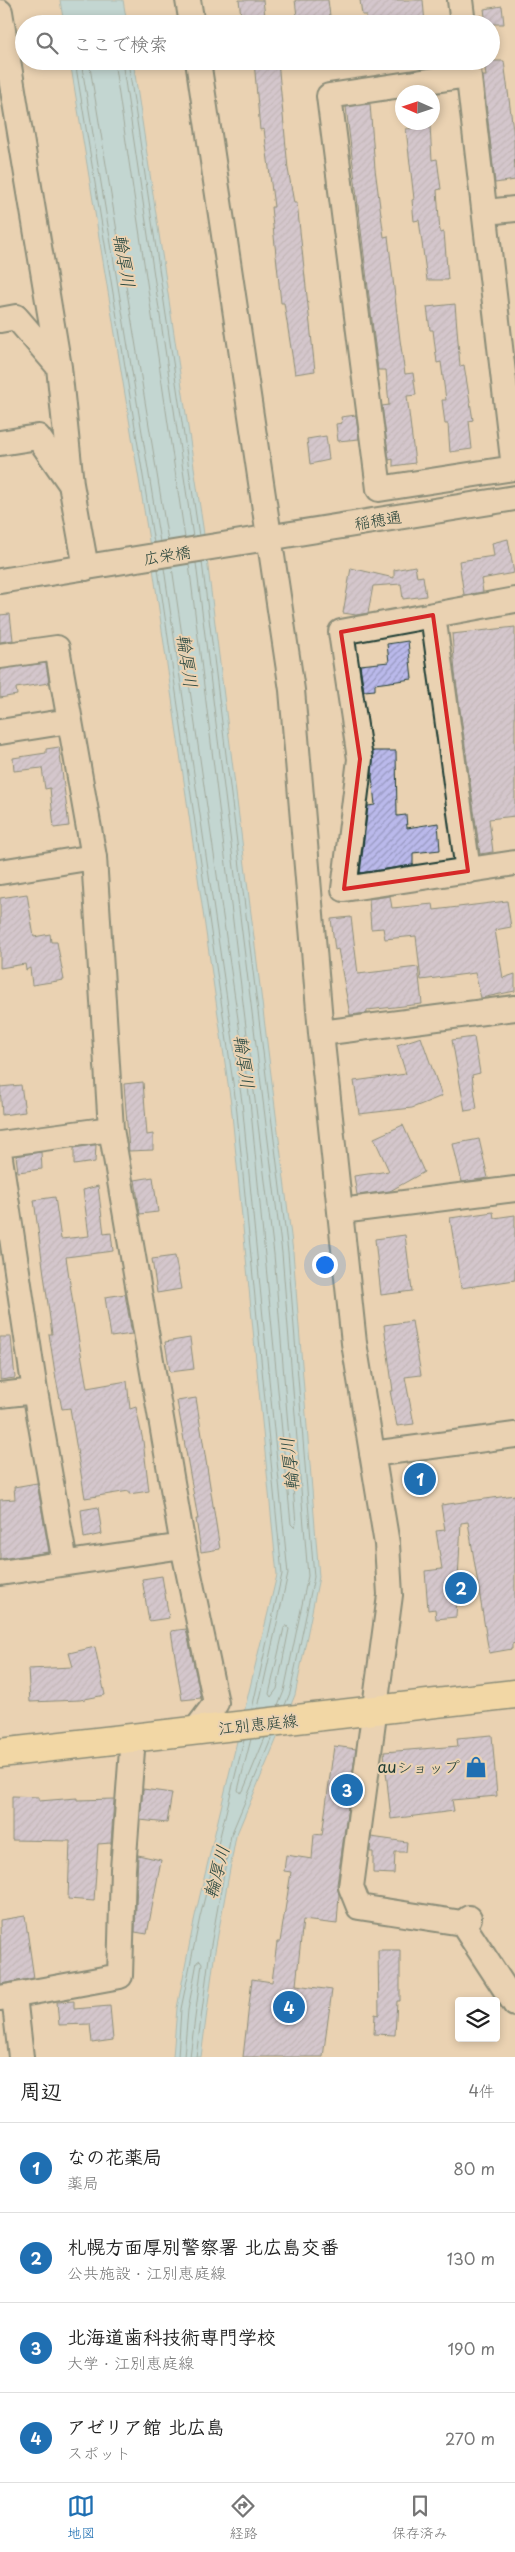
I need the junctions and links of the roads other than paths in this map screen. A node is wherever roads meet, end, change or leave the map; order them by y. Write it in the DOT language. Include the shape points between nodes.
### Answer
graph roads {
  1 [pos="188,0"];
  2 [pos="460,0"];
  3 [pos="0,12"];
  4 [pos="190,15"];
  5 [pos="462,15"];
  6 [pos="199,70"];
  7 [pos="458,70"];
  8 [pos="468,70"];
  9 [pos="515,208"];
  10 [pos="486,212"];
  11 [pos="0,320"];
  12 [pos="58,366"];
  13 [pos="0,443"];
  14 [pos="71,484"];
  15 [pos="515,498"];
  16 [pos="270,539"];
  17 [pos="240,543"];
  18 [pos="90,568"];
  19 [pos="0,581"];
  20 [pos="515,600"];
  21 [pos="433,615"];
  22 [pos="0,656"];
  23 [pos="69,722"];
  24 [pos="0,732"];
  25 [pos="94,857"];
  26 [pos="515,863"];
  27 [pos="468,871"];
  28 [pos="0,872"];
  29 [pos="515,1008"];
  30 [pos="321,1033"];
  31 [pos="111,1129"];
  32 [pos="0,1144"];
  33 [pos="0,1158"];
  34 [pos="515,1189"];
  35 [pos="341,1211"];
  36 [pos="35,1391"];
  37 [pos="0,1395"];
  38 [pos="515,1435"];
  39 [pos="372,1454"];
  40 [pos="183,1546"];
  41 [pos="65,1563"];
  42 [pos="0,1573"];
  43 [pos="515,1694"];
  44 [pos="374,1710"];
  45 [pos="202,1730"];
  46 [pos="133,1737"];
  47 [pos="0,1753"];
  48 [pos="7,1997"];
  49 [pos="515,2004"];
  50 [pos="21,2057"];
  1 -- 4 [label="street"];
  2 -- 5 [label="street"];
  3 -- 12 [label="street"];
  6 -- 16 [label="street"];
  7 -- 10 [label="street" via="329,96 379,489 514,468"];
  8 -- 10 [label="street"];
  9 -- 10 [label="street"];
  11 -- 12 [label="street" via="16,317"];
  12 -- 14 [label="street"];
  13 -- 14 [label="street" via="38,437"];
  14 -- 18 [label="street"];
  15 -- 16 [label="street, 稲穂通"];
  16 -- 17 [label="street, 稲穂通"];
  16 -- 30 [label="street" via="292,690"];
  17 -- 18 [label="street, 広栄橋"];
  18 -- 19 [label="street"];
  20 -- 21 [label="street"];
  21 -- 27 [label="street"];
  21 -- 27 [label="street" via="342,632 360,759 344,889"];
  22 -- 23 [label="street" via="57,648"];
  23 -- 24 [label="street"];
  23 -- 25 [label="street"];
  25 -- 28 [label="street"];
  25 -- 31 [label="street"];
  26 -- 27 [label="street"];
  29 -- 30 [label="street"];
  30 -- 35 [label="street"];
  31 -- 32 [label="street"];
  31 -- 40 [label="street"];
  33 -- 36 [label="street"];
  34 -- 35 [label="street"];
  35 -- 39 [label="street" via="354,1343"];
  36 -- 37 [label="street"];
  36 -- 41 [label="street"];
  38 -- 39 [label="street"];
  39 -- 44 [label="street" via="387,1544 390,1595"];
  40 -- 41 [label="street"];
  40 -- 45 [label="street" via="216,1703"];
  41 -- 42 [label="street"];
  43 -- 44 [label="main road, 江別恵庭線"];
  44 -- 45 [label="main road, 江別恵庭線"];
  44 -- 49 [label="street" via="351,1888 359,1907 466,1920"];
  45 -- 46 [label="main road, 江別恵庭線"];
  46 -- 47 [label="main road, 江別恵庭線"];
  46 -- 48 [label="street" via="123,1869 120,1976"];
  48 -- 50 [label="street"];
}
